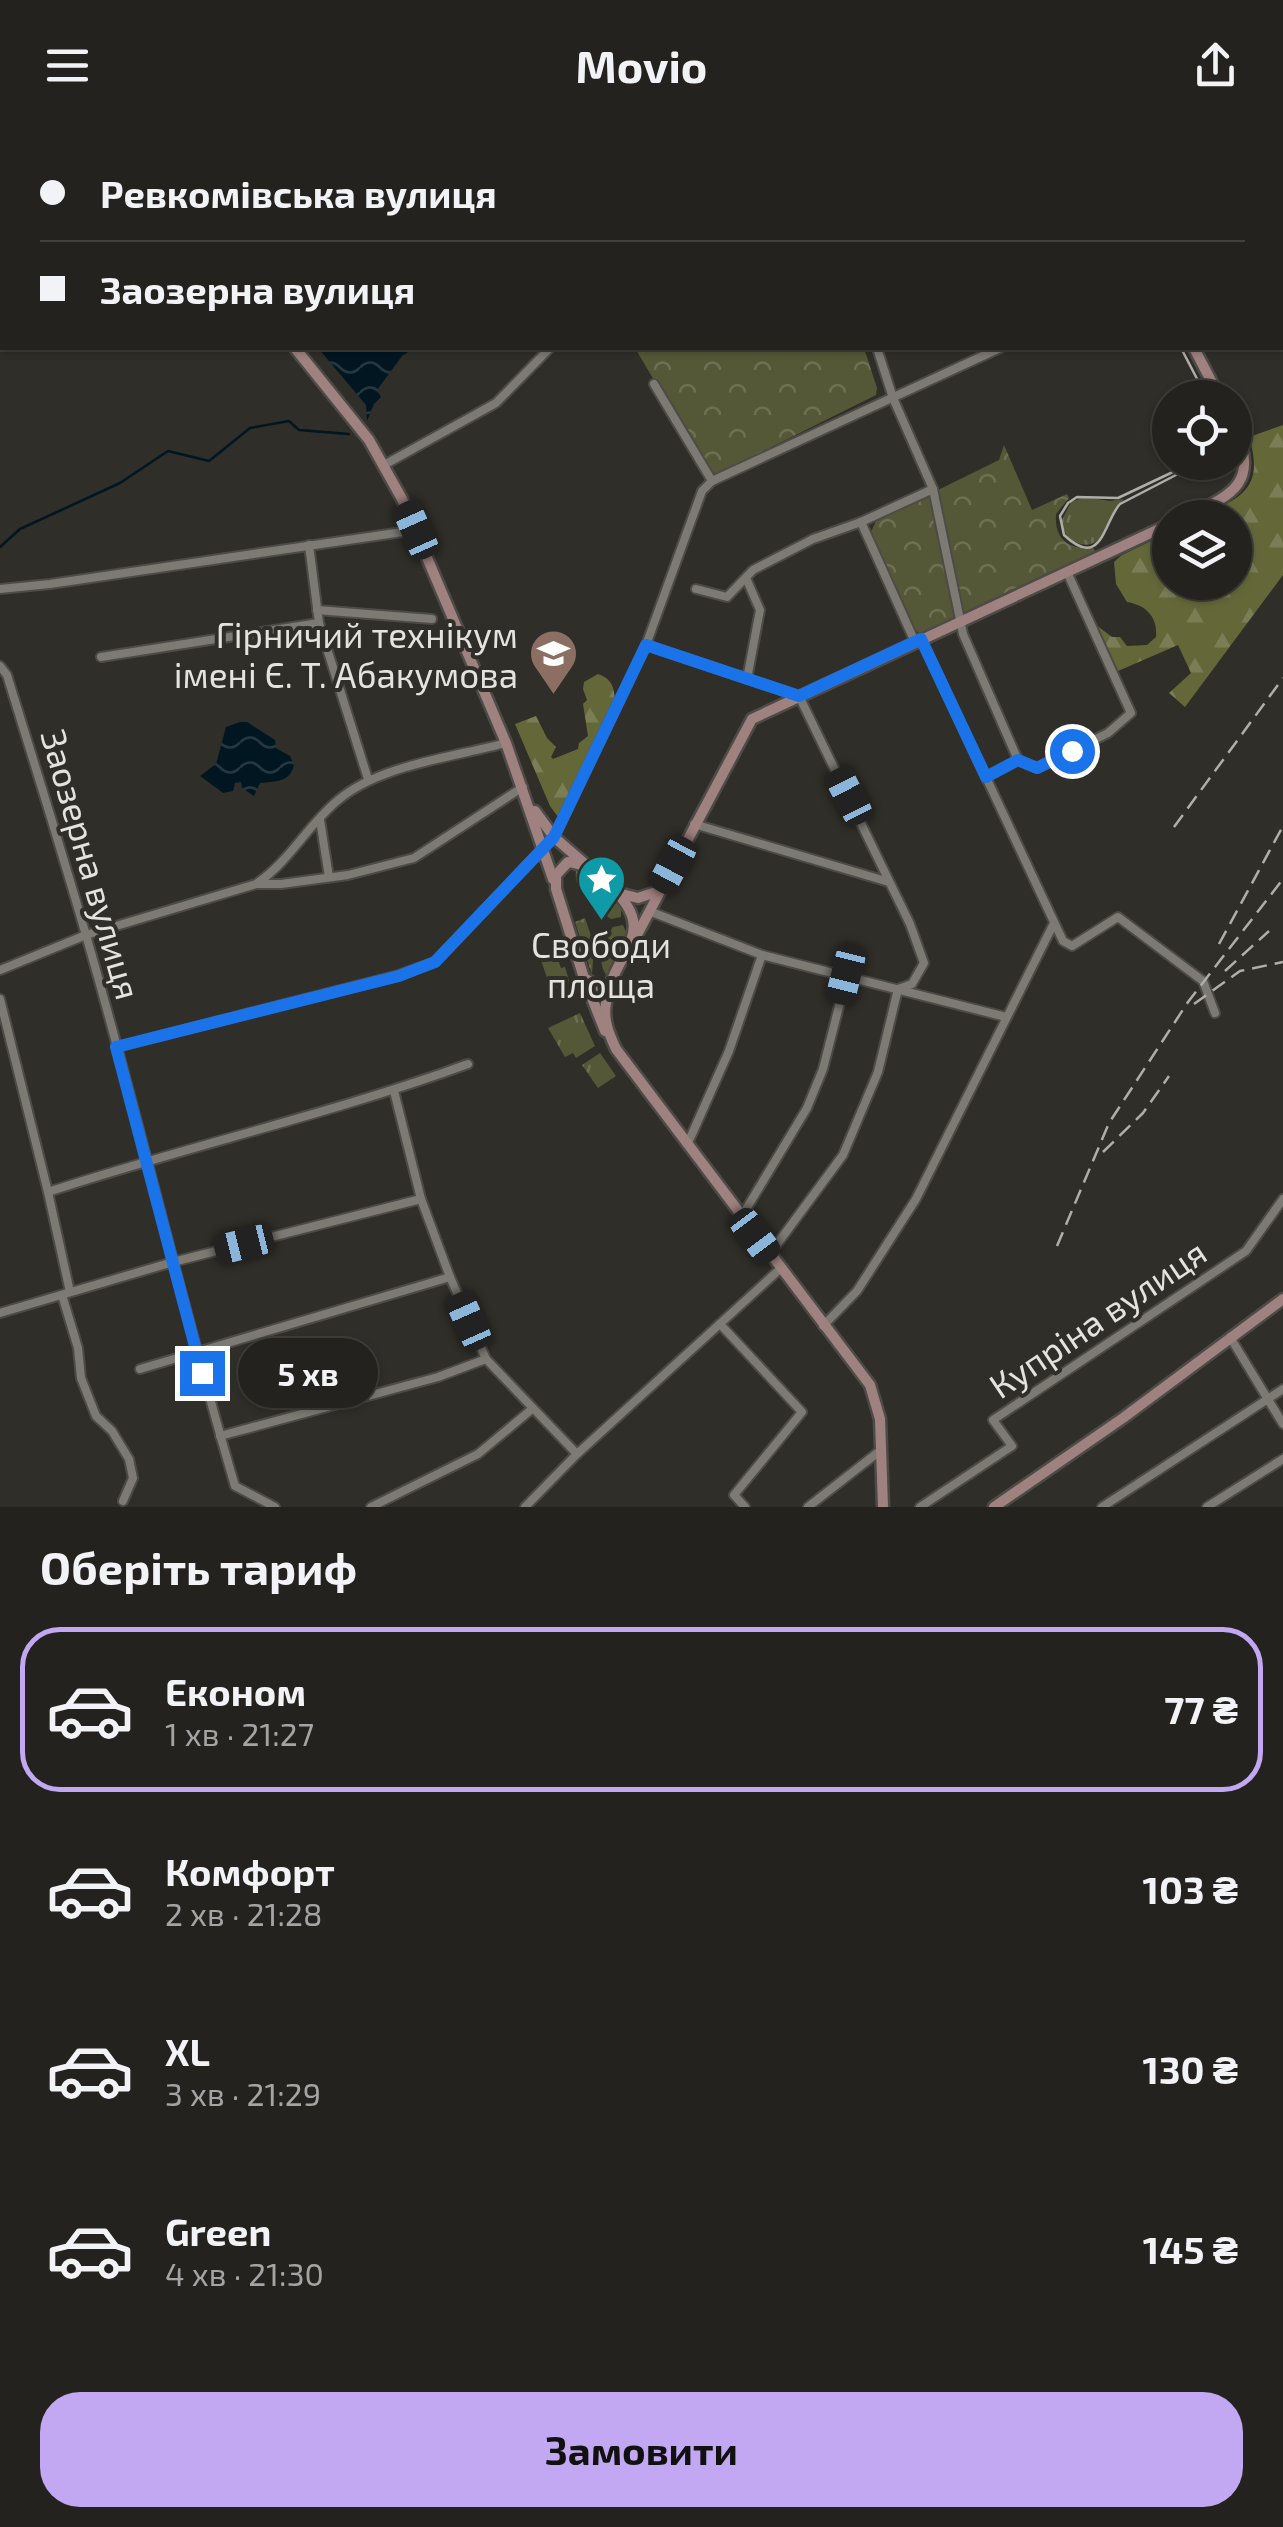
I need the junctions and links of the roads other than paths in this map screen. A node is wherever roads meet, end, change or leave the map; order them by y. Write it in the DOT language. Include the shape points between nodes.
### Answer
graph roads {
  1 [pos="297,350"];
  2 [pos="548,350"];
  3 [pos="878,350"];
  4 [pos="996,350"];
  5 [pos="1195,350"];
  6 [pos="1211,380"];
  7 [pos="654,384"];
  8 [pos="893,398"];
  9 [pos="384,465"];
  10 [pos="1241,480"];
  11 [pos="712,481"];
  12 [pos="933,488"];
  13 [pos="1221,500"];
  14 [pos="861,522"];
  15 [pos="416,530"];
  16 [pos="1152,532"];
  17 [pos="308,544"];
  18 [pos="1066,572"];
  19 [pos="746,578"];
  20 [pos="0,589"];
  21 [pos="696,589"];
  22 [pos="317,610"];
  23 [pos="432,620"];
  24 [pos="960,620"];
  25 [pos="318,623"];
  26 [pos="918,641"];
  27 [pos="646,645"];
  28 [pos="101,657"];
  29 [pos="0,666"];
  30 [pos="747,679"];
  31 [pos="799,696"];
  32 [pos="506,743"];
  33 [pos="1018,760"];
  34 [pos="986,777"];
  35 [pos="368,779"];
  36 [pos="523,787"];
  37 [pos="529,802"];
  38 [pos="320,820"];
  39 [pos="694,824"];
  40 [pos="554,837"];
  41 [pos="544,850"];
  42 [pos="589,867"];
  43 [pos="275,871"];
  44 [pos="348,875"];
  45 [pos="329,878"];
  46 [pos="889,882"];
  47 [pos="256,884"];
  48 [pos="280,884"];
  49 [pos="556,890"];
  50 [pos="660,890"];
  51 [pos="618,893"];
  52 [pos="648,911"];
  53 [pos="1054,925"];
  54 [pos="86,935"];
  55 [pos="632,943"];
  56 [pos="762,954"];
  57 [pos="0,970"];
  58 [pos="846,975"];
  59 [pos="584,978"];
  60 [pos="615,978"];
  61 [pos="898,989"];
  62 [pos="0,999"];
  63 [pos="1216,1013"];
  64 [pos="1006,1018"];
  65 [pos="116,1047"];
  66 [pos="616,1049"];
  67 [pos="468,1064"];
  68 [pos="394,1091"];
  69 [pos="688,1143"];
  70 [pos="145,1160"];
  71 [pos="48,1192"];
  72 [pos="421,1199"];
  73 [pos="1283,1199"];
  74 [pos="741,1216"];
  75 [pos="770,1254"];
  76 [pos="173,1262"];
  77 [pos="780,1269"];
  78 [pos="450,1278"];
  79 [pos="66,1294"];
  80 [pos="1283,1299"];
  81 [pos="0,1314"];
  82 [pos="720,1324"];
  83 [pos="823,1326"];
  84 [pos="1230,1337"];
  85 [pos="196,1350"];
  86 [pos="486,1360"];
  87 [pos="140,1368"];
  88 [pos="1283,1389"];
  89 [pos="1266,1400"];
  90 [pos="532,1410"];
  91 [pos="1283,1424"];
  92 [pos="220,1436"];
  93 [pos="881,1450"];
  94 [pos="577,1454"];
  95 [pos="1283,1459"];
  96 [pos="124,1501"];
  97 [pos="275,1507"];
  98 [pos="372,1507"];
  99 [pos="525,1507"];
  100 [pos="745,1507"];
  101 [pos="808,1507"];
  102 [pos="883,1507"];
  103 [pos="920,1507"];
  104 [pos="994,1507"];
  105 [pos="1102,1507"];
  106 [pos="1207,1507"];
  1 -- 9 [label="main road"];
  2 -- 9 [label="street" via="496,403"];
  3 -- 8 [label="street"];
  4 -- 8 [label="street"];
  5 -- 6 [label="main road"];
  7 -- 11 [label="street"];
  8 -- 11 [label="street"];
  8 -- 12 [label="street"];
  9 -- 15 [label="main road"];
  10 -- 13 [label="main road"];
  11 -- 27 [label="street" via="696,502"];
  12 -- 14 [label="street"];
  12 -- 24 [label="street"];
  14 -- 19 [label="street" via="813,539"];
  14 -- 26 [label="street"];
  15 -- 17 [label="street"];
  15 -- 32 [label="main road"];
  16 -- 18 [label="main road"];
  17 -- 20 [label="street"];
  17 -- 22 [label="street"];
  18 -- 24 [label="main road"];
  18 -- 33 [label="street" via="1131,713 1108,733 1037,768"];
  19 -- 21 [label="street" via="727,598"];
  19 -- 30 [label="street" via="760,610"];
  22 -- 23 [label="street"];
  22 -- 25 [label="street"];
  24 -- 26 [label="main road"];
  24 -- 33 [label="street"];
  25 -- 28 [label="street"];
  25 -- 35 [label="street"];
  26 -- 31 [label="main road"];
  26 -- 34 [label="street"];
  27 -- 30 [label="street"];
  27 -- 40 [label="street"];
  29 -- 54 [label="street, Заозерна вулиця"];
  30 -- 31 [label="street"];
  31 -- 39 [label="main road" via="748,723"];
  31 -- 46 [label="street"];
  32 -- 35 [label="street"];
  32 -- 36 [label="main road"];
  33 -- 34 [label="street"];
  34 -- 53 [label="street"];
  35 -- 38 [label="street"];
  36 -- 37 [label="main road"];
  36 -- 44 [label="street" via="414,858"];
  37 -- 40 [label="main road"];
  37 -- 41 [label="main road"];
  38 -- 43 [label="street"];
  38 -- 45 [label="street"];
  39 -- 46 [label="street"];
  39 -- 50 [label="main road"];
  40 -- 41 [label="street"];
  40 -- 42 [label="main road"];
  41 -- 49 [label="main road"];
  41 -- 65 [label="street" via="435,962"];
  42 -- 49 [label="main road" via="562,864"];
  42 -- 51 [label="main road"];
  43 -- 47 [label="street"];
  43 -- 48 [label="street"];
  44 -- 45 [label="street"];
  44 -- 48 [label="street"];
  45 -- 48 [label="street"];
  46 -- 61 [label="street" via="924,964 912,984"];
  47 -- 48 [label="street"];
  47 -- 54 [label="street"];
  49 -- 59 [label="main road"];
  50 -- 51 [label="main road" via="638,898"];
  50 -- 52 [label="main road"];
  51 -- 55 [label="main road" via="633,916"];
  52 -- 55 [label="main road"];
  52 -- 56 [label="street"];
  53 -- 63 [label="street" via="1072,946 1118,917 1204,981"];
  53 -- 64 [label="street"];
  54 -- 57 [label="street"];
  54 -- 65 [label="street, Заозерна вулиця"];
  55 -- 60 [label="main road"];
  56 -- 58 [label="street"];
  56 -- 69 [label="street"];
  58 -- 61 [label="street"];
  58 -- 74 [label="street" via="807,1108"];
  59 -- 60 [label="main road" via="600,987"];
  59 -- 66 [label="main road"];
  60 -- 66 [label="main road" via="605,1009"];
  61 -- 64 [label="street"];
  61 -- 75 [label="street" via="878,1072 843,1155"];
  62 -- 71 [label="street"];
  64 -- 83 [label="street" via="916,1199 857,1291"];
  65 -- 70 [label="street, Заозерна вулиця"];
  66 -- 69 [label="main road"];
  67 -- 68 [label="street"];
  68 -- 70 [label="street"];
  68 -- 72 [label="street"];
  69 -- 74 [label="main road"];
  70 -- 71 [label="street"];
  70 -- 76 [label="street, Заозерна вулиця"];
  71 -- 79 [label="street"];
  72 -- 76 [label="street"];
  72 -- 78 [label="street"];
  73 -- 103 [label="street, Купріна вулиця" via="1246,1251 993,1420 1012,1446"];
  74 -- 75 [label="main road"];
  75 -- 77 [label="main road"];
  76 -- 79 [label="street"];
  76 -- 85 [label="street, Заозерна вулиця"];
  77 -- 82 [label="street"];
  77 -- 83 [label="main road"];
  78 -- 85 [label="street"];
  78 -- 86 [label="street"];
  79 -- 81 [label="street"];
  79 -- 96 [label="street" via="81,1378 96,1416 129,1458 133,1478"];
  80 -- 84 [label="main road"];
  82 -- 94 [label="street"];
  82 -- 100 [label="street" via="802,1412 734,1495"];
  83 -- 93 [label="main road" via="870,1385"];
  84 -- 89 [label="street"];
  84 -- 104 [label="main road"];
  85 -- 87 [label="street"];
  85 -- 92 [label="street, Заозерна вулиця"];
  86 -- 90 [label="street"];
  86 -- 92 [label="street"];
  88 -- 89 [label="street"];
  89 -- 91 [label="street"];
  89 -- 105 [label="street"];
  90 -- 94 [label="street"];
  90 -- 98 [label="street" via="478,1454"];
  92 -- 97 [label="street, Заозерна вулиця" via="236,1486"];
  93 -- 101 [label="street"];
  93 -- 102 [label="main road"];
  94 -- 99 [label="street"];
  95 -- 106 [label="street"];
}
